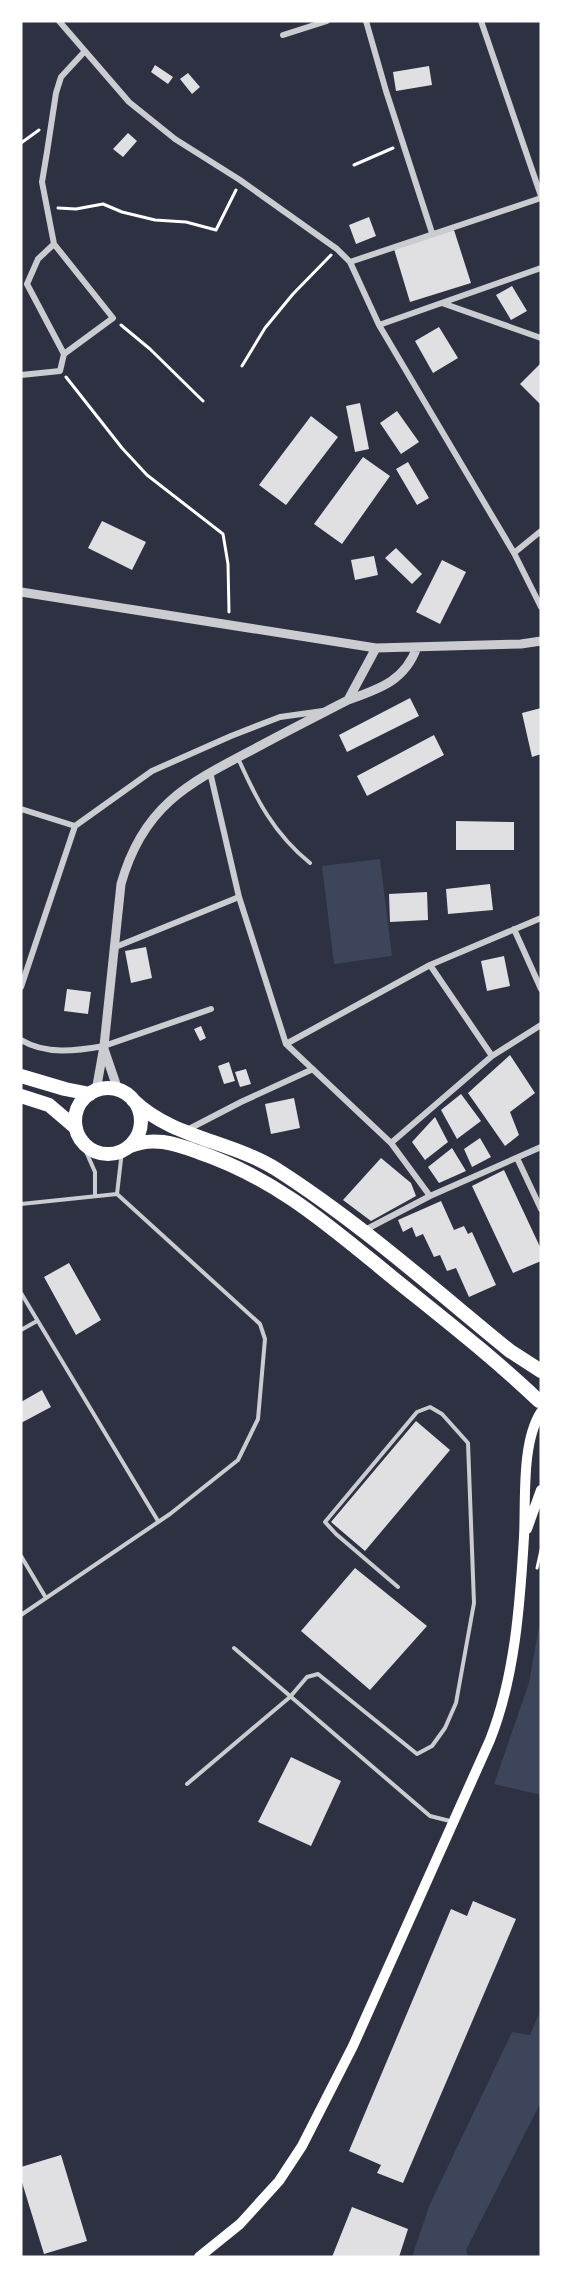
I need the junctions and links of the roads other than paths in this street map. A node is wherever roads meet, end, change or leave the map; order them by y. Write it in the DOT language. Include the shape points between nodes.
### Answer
graph roads {
  1 [pos="59,21"];
  2 [pos="327,21"];
  3 [pos="366,21"];
  4 [pos="481,21"];
  5 [pos="284,35"];
  6 [pos="85,51"];
  7 [pos="541,197"];
  8 [pos="432,233"];
  9 [pos="54,244"];
  10 [pos="350,262"];
  11 [pos="541,268"];
  12 [pos="441,303"];
  13 [pos="379,324"];
  14 [pos="541,338"];
  15 [pos="64,354"];
  16 [pos="21,375"];
  17 [pos="541,531"];
  18 [pos="514,553"];
  19 [pos="21,592"];
  20 [pos="541,607"];
  21 [pos="541,641"];
  22 [pos="417,647"];
  23 [pos="376,648"];
  24 [pos="348,700"];
  25 [pos="327,711"];
  26 [pos="237,757"];
  27 [pos="210,772"];
  28 [pos="21,809"];
  29 [pos="75,826"];
  30 [pos="310,863"];
  31 [pos="239,897"];
  32 [pos="541,918"];
  33 [pos="514,929"];
  34 [pos="113,948"];
  35 [pos="430,965"];
  36 [pos="21,987"];
  37 [pos="541,989"];
  38 [pos="211,1009"];
  39 [pos="541,1025"];
  40 [pos="21,1040"];
  41 [pos="286,1044"];
  42 [pos="104,1046"];
  43 [pos="492,1056"];
  44 [pos="313,1069"];
  45 [pos="21,1076"];
  46 [pos="118,1090"];
  47 [pos="93,1093"];
  48 [pos="21,1095"];
  49 [pos="133,1101"];
  50 [pos="184,1131"];
  51 [pos="78,1134"];
  52 [pos="391,1143"];
  53 [pos="541,1147"];
  54 [pos="125,1149"];
  55 [pos="517,1158"];
  56 [pos="117,1194"];
  57 [pos="95,1196"];
  58 [pos="430,1196"];
  59 [pos="21,1204"];
  60 [pos="541,1209"];
  61 [pos="362,1232"];
  62 [pos="21,1293"];
  63 [pos="37,1321"];
  64 [pos="21,1330"];
  65 [pos="541,1371"];
  66 [pos="541,1404"];
  67 [pos="541,1490"];
  68 [pos="158,1522"];
  69 [pos="524,1538"];
  70 [pos="21,1556"];
  71 [pos="398,1587"];
  72 [pos="46,1598"];
  73 [pos="21,1615"];
  74 [pos="234,1648"];
  75 [pos="290,1697"];
  76 [pos="188,1784"];
  77 [pos="454,1822"];
  78 [pos="200,2257"];
  1 -- 6 [label="street"];
  2 -- 5 [label="street"];
  3 -- 8 [label="street"];
  4 -- 7 [label="street"];
  6 -- 9 [label="street" via="61,77 56,93 42,182"];
  6 -- 10 [label="street" via="129,102 175,139 240,180"];
  7 -- 8 [label="street"];
  8 -- 10 [label="street"];
  9 -- 15 [label="street" via="38,260 27,284"];
  9 -- 15 [label="street" via="113,318"];
  10 -- 13 [label="street"];
  11 -- 12 [label="street"];
  12 -- 13 [label="street"];
  12 -- 14 [label="street"];
  13 -- 18 [label="street"];
  15 -- 16 [label="street" via="60,371"];
  17 -- 18 [label="street"];
  18 -- 20 [label="street"];
  19 -- 23 [label="street"];
  21 -- 22 [label="street"];
  22 -- 23 [label="street"];
  22 -- 24 [label="street" via="411,663 392,681"];
  23 -- 24 [label="street"];
  24 -- 25 [label="street"];
  25 -- 26 [label="street"];
  25 -- 29 [label="street" via="280,717 152,771"];
  26 -- 27 [label="street"];
  26 -- 30 [label="lane" via="258,804 295,851"];
  27 -- 31 [label="street"];
  27 -- 34 [label="street" via="167,802 138,840 121,884"];
  28 -- 29 [label="street"];
  29 -- 36 [label="street"];
  31 -- 34 [label="street"];
  31 -- 41 [label="street"];
  32 -- 33 [label="street"];
  33 -- 35 [label="street"];
  33 -- 37 [label="street"];
  34 -- 42 [label="street"];
  35 -- 41 [label="street"];
  35 -- 43 [label="street"];
  38 -- 42 [label="street"];
  39 -- 43 [label="street"];
  40 -- 42 [label="street" via="42,1049 66,1051"];
  41 -- 44 [label="street"];
  42 -- 46 [label="street"];
  42 -- 47 [label="street"];
  43 -- 52 [label="street"];
  44 -- 50 [label="street"];
  44 -- 52 [label="street"];
  45 -- 47 [label="highway"];
  46 -- 47 [label="highway"];
  46 -- 49 [label="highway"];
  47 -- 51 [label="highway" via="76,1113"];
  48 -- 51 [label="highway" via="55,1109"];
  49 -- 50 [label="highway"];
  49 -- 54 [label="highway" via="139,1109 140,1130"];
  50 -- 61 [label="highway" via="273,1167"];
  51 -- 54 [label="highway" via="95,1152 113,1154"];
  51 -- 57 [label="lane" via="95,1172"];
  52 -- 58 [label="street"];
  53 -- 55 [label="street"];
  54 -- 56 [label="lane"];
  54 -- 66 [label="highway" via="147,1141 170,1143 257,1176 316,1215 499,1364"];
  55 -- 58 [label="street"];
  55 -- 60 [label="street"];
  56 -- 57 [label="lane"];
  56 -- 68 [label="lane" via="260,1324 265,1339 258,1419 238,1460"];
  57 -- 59 [label="lane"];
  58 -- 61 [label="street"];
  61 -- 65 [label="highway" via="510,1351"];
  62 -- 63 [label="lane"];
  63 -- 64 [label="lane"];
  63 -- 68 [label="lane"];
  66 -- 69 [label="main road" via="525,1472"];
  67 -- 69 [label="main road"];
  68 -- 72 [label="lane"];
  69 -- 77 [label="main road" via="503,1700"];
  70 -- 72 [label="lane"];
  71 -- 75 [label="lane" via="325,1522 417,1412 430,1407 442,1414 468,1443 474,1603 456,1702 445,1728 432,1746 417,1754 318,1674 307,1677"];
  72 -- 73 [label="lane"];
  74 -- 75 [label="lane"];
  75 -- 76 [label="lane"];
  75 -- 77 [label="lane" via="430,1816"];
  77 -- 78 [label="main road" via="302,2146 279,2181 240,2224"];
}
